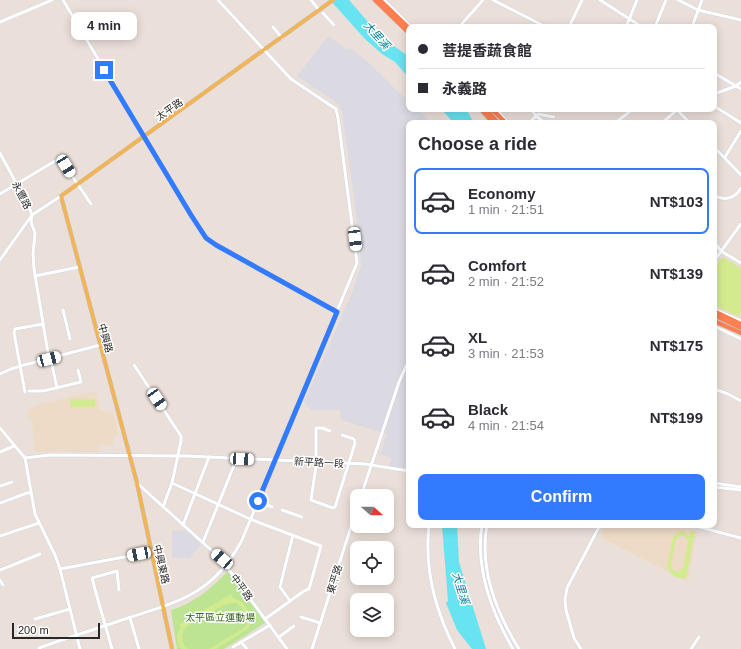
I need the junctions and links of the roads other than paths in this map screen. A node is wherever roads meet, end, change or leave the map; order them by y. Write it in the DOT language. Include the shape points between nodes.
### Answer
graph roads {
  1 [pos="52,0"];
  2 [pos="63,0"];
  3 [pos="218,0"];
  4 [pos="311,0"];
  5 [pos="333,0"];
  6 [pos="374,0"];
  7 [pos="380,0"];
  8 [pos="384,0"];
  9 [pos="483,0"];
  10 [pos="493,0"];
  11 [pos="582,0"];
  12 [pos="600,0"];
  13 [pos="637,0"];
  14 [pos="666,0"];
  15 [pos="678,0"];
  16 [pos="702,0"];
  17 [pos="319,10"];
  18 [pos="698,10"];
  19 [pos="323,13"];
  20 [pos="630,19"];
  21 [pos="741,20"];
  22 [pos="0,22"];
  23 [pos="406,24"];
  24 [pos="406,24"];
  25 [pos="462,24"];
  26 [pos="540,24"];
  27 [pos="570,24"];
  28 [pos="628,24"];
  29 [pos="638,24"];
  30 [pos="656,24"];
  31 [pos="693,24"];
  32 [pos="334,25"];
  33 [pos="273,26"];
  34 [pos="406,30"];
  35 [pos="282,38"];
  36 [pos="265,50"];
  37 [pos="717,74"];
  38 [pos="741,82"];
  39 [pos="736,86"];
  40 [pos="741,89"];
  41 [pos="717,93"];
  42 [pos="717,108"];
  43 [pos="484,112"];
  44 [pos="489,112"];
  45 [pos="495,112"];
  46 [pos="498,112"];
  47 [pos="533,112"];
  48 [pos="628,112"];
  49 [pos="674,112"];
  50 [pos="680,112"];
  51 [pos="536,116"];
  52 [pos="554,117"];
  53 [pos="490,120"];
  54 [pos="495,120"];
  55 [pos="504,120"];
  56 [pos="505,120"];
  57 [pos="532,120"];
  58 [pos="541,120"];
  59 [pos="619,120"];
  60 [pos="665,120"];
  61 [pos="687,120"];
  62 [pos="741,123"];
  63 [pos="741,131"];
  64 [pos="144,136"];
  65 [pos="717,150"];
  66 [pos="0,153"];
  67 [pos="724,157"];
  68 [pos="741,175"];
  69 [pos="78,184"];
  70 [pos="17,185"];
  71 [pos="741,188"];
  72 [pos="0,194"];
  73 [pos="61,196"];
  74 [pos="717,196"];
  75 [pos="91,204"];
  76 [pos="32,215"];
  77 [pos="741,224"];
  78 [pos="717,246"];
  79 [pos="721,251"];
  80 [pos="717,256"];
  81 [pos="0,260"];
  82 [pos="741,263"];
  83 [pos="79,267"];
  84 [pos="35,276"];
  85 [pos="63,310"];
  86 [pos="337,312"];
  87 [pos="717,312"];
  88 [pos="717,316"];
  89 [pos="717,322"];
  90 [pos="43,324"];
  91 [pos="741,325"];
  92 [pos="717,327"];
  93 [pos="741,334"];
  94 [pos="741,339"];
  95 [pos="70,340"];
  96 [pos="100,345"];
  97 [pos="49,359"];
  98 [pos="134,365"];
  99 [pos="20,366"];
  100 [pos="406,367"];
  101 [pos="78,370"];
  102 [pos="0,374"];
  103 [pos="57,388"];
  104 [pos="717,390"];
  105 [pos="29,391"];
  106 [pos="25,392"];
  107 [pos="741,401"];
  108 [pos="0,428"];
  109 [pos="330,431"];
  110 [pos="342,435"];
  111 [pos="14,446"];
  112 [pos="0,452"];
  113 [pos="129,455"];
  114 [pos="178,456"];
  115 [pos="209,457"];
  116 [pos="25,458"];
  117 [pos="237,458"];
  118 [pos="275,460"];
  119 [pos="316,462"];
  120 [pos="349,463"];
  121 [pos="371,465"];
  122 [pos="406,471"];
  123 [pos="12,482"];
  124 [pos="172,482"];
  125 [pos="136,483"];
  126 [pos="717,483"];
  127 [pos="0,486"];
  128 [pos="717,487"];
  129 [pos="741,487"];
  130 [pos="363,489"];
  131 [pos="741,490"];
  132 [pos="31,493"];
  133 [pos="195,494"];
  134 [pos="258,501"];
  135 [pos="0,502"];
  136 [pos="219,504"];
  137 [pos="163,507"];
  138 [pos="272,507"];
  139 [pos="282,510"];
  140 [pos="302,517"];
  141 [pos="250,519"];
  142 [pos="39,523"];
  143 [pos="183,525"];
  144 [pos="429,528"];
  145 [pos="482,528"];
  146 [pos="487,528"];
  147 [pos="598,528"];
  148 [pos="703,528"];
  149 [pos="350,530"];
  150 [pos="293,535"];
  151 [pos="0,536"];
  152 [pos="741,538"];
  153 [pos="202,542"];
  154 [pos="151,552"];
  155 [pos="40,554"];
  156 [pos="226,565"];
  157 [pos="60,569"];
  158 [pos="0,570"];
  159 [pos="0,580"];
  160 [pos="3,585"];
  161 [pos="119,590"];
  162 [pos="290,601"];
  163 [pos="164,606"];
  164 [pos="70,609"];
  165 [pos="300,617"];
  166 [pos="130,618"];
  167 [pos="265,619"];
  168 [pos="35,620"];
  169 [pos="320,623"];
  170 [pos="270,625"];
  171 [pos="105,626"];
  172 [pos="294,626"];
  173 [pos="77,635"];
  174 [pos="279,637"];
  175 [pos="699,638"];
  176 [pos="242,642"];
  177 [pos="233,647"];
  178 [pos="39,649"];
  179 [pos="80,649"];
  180 [pos="112,649"];
  181 [pos="139,649"];
  182 [pos="172,649"];
  183 [pos="247,649"];
  184 [pos="287,649"];
  185 [pos="312,649"];
  186 [pos="455,649"];
  187 [pos="513,649"];
  188 [pos="519,649"];
  189 [pos="581,649"];
  190 [pos="691,649"];
  1 -- 22 [label="street"];
  2 -- 64 [label="street"];
  3 -- 36 [label="street"];
  4 -- 17 [label="street"];
  5 -- 17 [label="main road, 太平路"];
  6 -- 34 [label="highway"];
  7 -- 23 [label="highway"];
  8 -- 24 [label="street"];
  9 -- 25 [label="street"];
  10 -- 26 [label="street"];
  11 -- 27 [label="street"];
  12 -- 20 [label="street"];
  13 -- 20 [label="street"];
  14 -- 30 [label="street"];
  15 -- 18 [label="street"];
  16 -- 18 [label="street"];
  17 -- 35 [label="main road, 太平路"];
  18 -- 21 [label="street"];
  18 -- 31 [label="street"];
  19 -- 32 [label="street"];
  20 -- 28 [label="street"];
  20 -- 29 [label="street"];
  33 -- 35 [label="street"];
  35 -- 36 [label="main road, 太平路"];
  36 -- 64 [label="main road, 太平路"];
  36 -- 86 [label="street" via="291,79 336,109 338,113 357,263"];
  37 -- 39 [label="street"];
  38 -- 39 [label="street"];
  39 -- 40 [label="street"];
  39 -- 41 [label="street"];
  42 -- 62 [label="street"];
  43 -- 53 [label="highway"];
  44 -- 54 [label="highway"];
  45 -- 55 [label="highway"];
  46 -- 56 [label="street"];
  47 -- 51 [label="street"];
  48 -- 59 [label="street"];
  49 -- 60 [label="street"];
  50 -- 61 [label="street"];
  51 -- 52 [label="street" via="538,114"];
  51 -- 57 [label="street"];
  51 -- 58 [label="street"];
  63 -- 67 [label="street"];
  64 -- 69 [label="main road, 太平路"];
  64 -- 86 [label="street" via="206,238"];
  65 -- 67 [label="street"];
  66 -- 70 [label="street, 永豐路"];
  67 -- 68 [label="street"];
  69 -- 70 [label="street" via="60,158"];
  69 -- 73 [label="main road, 太平路"];
  69 -- 75 [label="street"];
  70 -- 72 [label="street"];
  70 -- 76 [label="street, 永豐路"];
  71 -- 74 [label="street" via="736,196"];
  73 -- 76 [label="street, 太平路"];
  73 -- 83 [label="main road, 中興路"];
  76 -- 81 [label="street, 太平路"];
  76 -- 84 [label="street, 永豐路" via="31,222 35,233"];
  77 -- 79 [label="street"];
  78 -- 79 [label="street"];
  79 -- 80 [label="street"];
  79 -- 82 [label="street"];
  83 -- 84 [label="street"];
  83 -- 96 [label="main road, 中興路"];
  84 -- 90 [label="street, 永豐路"];
  85 -- 95 [label="street"];
  86 -- 118 [label="street"];
  87 -- 91 [label="highway"];
  88 -- 91 [label="highway"];
  89 -- 93 [label="highway"];
  90 -- 97 [label="street, 永豐路"];
  90 -- 99 [label="street" via="15,329 13,336"];
  92 -- 94 [label="street"];
  96 -- 97 [label="street"];
  96 -- 113 [label="main road, 中興路"];
  97 -- 99 [label="street"];
  97 -- 103 [label="street, 永豐路"];
  98 -- 114 [label="street" via="181,436"];
  99 -- 102 [label="street"];
  99 -- 106 [label="street"];
  100 -- 121 [label="street"];
  101 -- 103 [label="street" via="81,382"];
  103 -- 105 [label="street"];
  104 -- 107 [label="street"];
  108 -- 111 [label="street"];
  109 -- 119 [label="street" via="316,428"];
  110 -- 120 [label="street" via="355,441"];
  111 -- 112 [label="street"];
  111 -- 116 [label="street"];
  113 -- 114 [label="street, 新平路一段"];
  113 -- 116 [label="street, 新平路一段" via="50,455"];
  113 -- 125 [label="main road, 中興路"];
  114 -- 115 [label="street, 新平路一段"];
  114 -- 124 [label="street"];
  115 -- 117 [label="street, 新平路一段"];
  115 -- 133 [label="street"];
  116 -- 132 [label="street"];
  117 -- 118 [label="street, 新平路一段"];
  117 -- 136 [label="street"];
  118 -- 119 [label="street, 新平路一段"];
  118 -- 134 [label="street"];
  119 -- 120 [label="street, 新平路一段"];
  119 -- 120 [label="street" via="311,500 334,507"];
  120 -- 121 [label="street, 新平路一段"];
  121 -- 122 [label="street, 新平路一段"];
  121 -- 130 [label="street"];
  123 -- 127 [label="street"];
  124 -- 133 [label="street"];
  124 -- 137 [label="street"];
  125 -- 137 [label="street, 中平路"];
  125 -- 154 [label="main road, 中興東路"];
  126 -- 129 [label="street"];
  128 -- 131 [label="street"];
  132 -- 135 [label="street"];
  132 -- 142 [label="street"];
  133 -- 136 [label="street"];
  133 -- 143 [label="street"];
  134 -- 138 [label="street"];
  134 -- 141 [label="street"];
  136 -- 141 [label="street"];
  136 -- 153 [label="street"];
  137 -- 143 [label="street, 中平路"];
  139 -- 140 [label="street"];
  141 -- 150 [label="street"];
  141 -- 156 [label="street"];
  142 -- 151 [label="street"];
  142 -- 157 [label="street"];
  143 -- 153 [label="street, 中平路"];
  144 -- 186 [label="street" via="427,549 433,591 439,615"];
  145 -- 187 [label="street" via="480,550 485,586 494,613"];
  146 -- 188 [label="street" via="485,552 492,594"];
  147 -- 189 [label="street" via="567,588 565,600 574,638"];
  148 -- 152 [label="street"];
  149 -- 169 [label="street, 東平路"];
  150 -- 162 [label="street" via="280,587"];
  150 -- 162 [label="street" via="321,546 309,589"];
  153 -- 156 [label="street, 中平路"];
  154 -- 157 [label="street"];
  154 -- 163 [label="main road, 中興東路"];
  155 -- 158 [label="street"];
  156 -- 163 [label="street" via="200,589"];
  156 -- 167 [label="street, 中平路"];
  157 -- 164 [label="street"];
  159 -- 160 [label="street"];
  161 -- 171 [label="street" via="117,570 92,578"];
  162 -- 167 [label="street"];
  163 -- 166 [label="street"];
  163 -- 182 [label="main road, 中興東路"];
  164 -- 168 [label="street"];
  164 -- 173 [label="street"];
  165 -- 169 [label="street"];
  166 -- 171 [label="street"];
  166 -- 181 [label="street"];
  167 -- 170 [label="street, 中平路"];
  169 -- 185 [label="street, 東平路"];
  170 -- 174 [label="street, 中平路"];
  170 -- 176 [label="street"];
  171 -- 173 [label="street"];
  171 -- 180 [label="street"];
  172 -- 174 [label="street"];
  173 -- 178 [label="street"];
  173 -- 179 [label="street"];
  174 -- 184 [label="street, 中平路"];
  175 -- 190 [label="street"];
  176 -- 177 [label="street"];
  176 -- 183 [label="street"];
}
